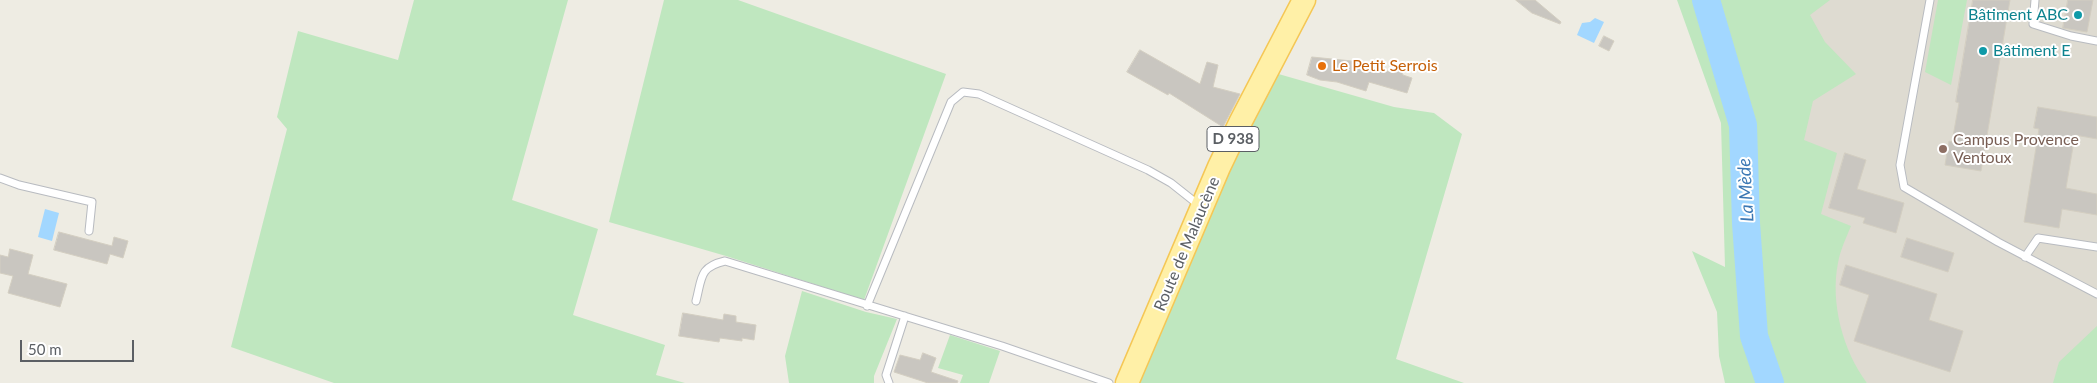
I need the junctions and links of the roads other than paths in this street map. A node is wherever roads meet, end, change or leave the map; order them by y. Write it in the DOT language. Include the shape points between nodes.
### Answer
graph roads {
  1 [pos="1304,0"];
  2 [pos="1930,0"];
  3 [pos="2035,0"];
  4 [pos="2097,41"];
  5 [pos="0,178"];
  6 [pos="1202,207"];
  7 [pos="89,231"];
  8 [pos="2097,247"];
  9 [pos="2025,257"];
  10 [pos="2097,294"];
  11 [pos="696,301"];
  12 [pos="867,306"];
  13 [pos="905,316"];
  14 [pos="889,383"];
  15 [pos="1109,383"];
  16 [pos="1128,383"];
  1 -- 6 [label="main road, Route de Malaucène / D 938" via="1241,121"];
  2 -- 9 [label="lane" via="1900,165 1904,188"];
  3 -- 4 [label="lane" via="2033,24"];
  5 -- 7 [label="lane" via="92,202"];
  6 -- 12 [label="lane" via="1148,170 979,94 963,92 951,102"];
  6 -- 16 [label="main road, Route de Malaucène / D 938"];
  8 -- 9 [label="lane" via="2038,238"];
  9 -- 10 [label="lane"];
  11 -- 12 [label="lane" via="704,272 710,264 724,261"];
  12 -- 13 [label="lane"];
  13 -- 14 [label="lane" via="886,375"];
  13 -- 15 [label="lane"];
}
